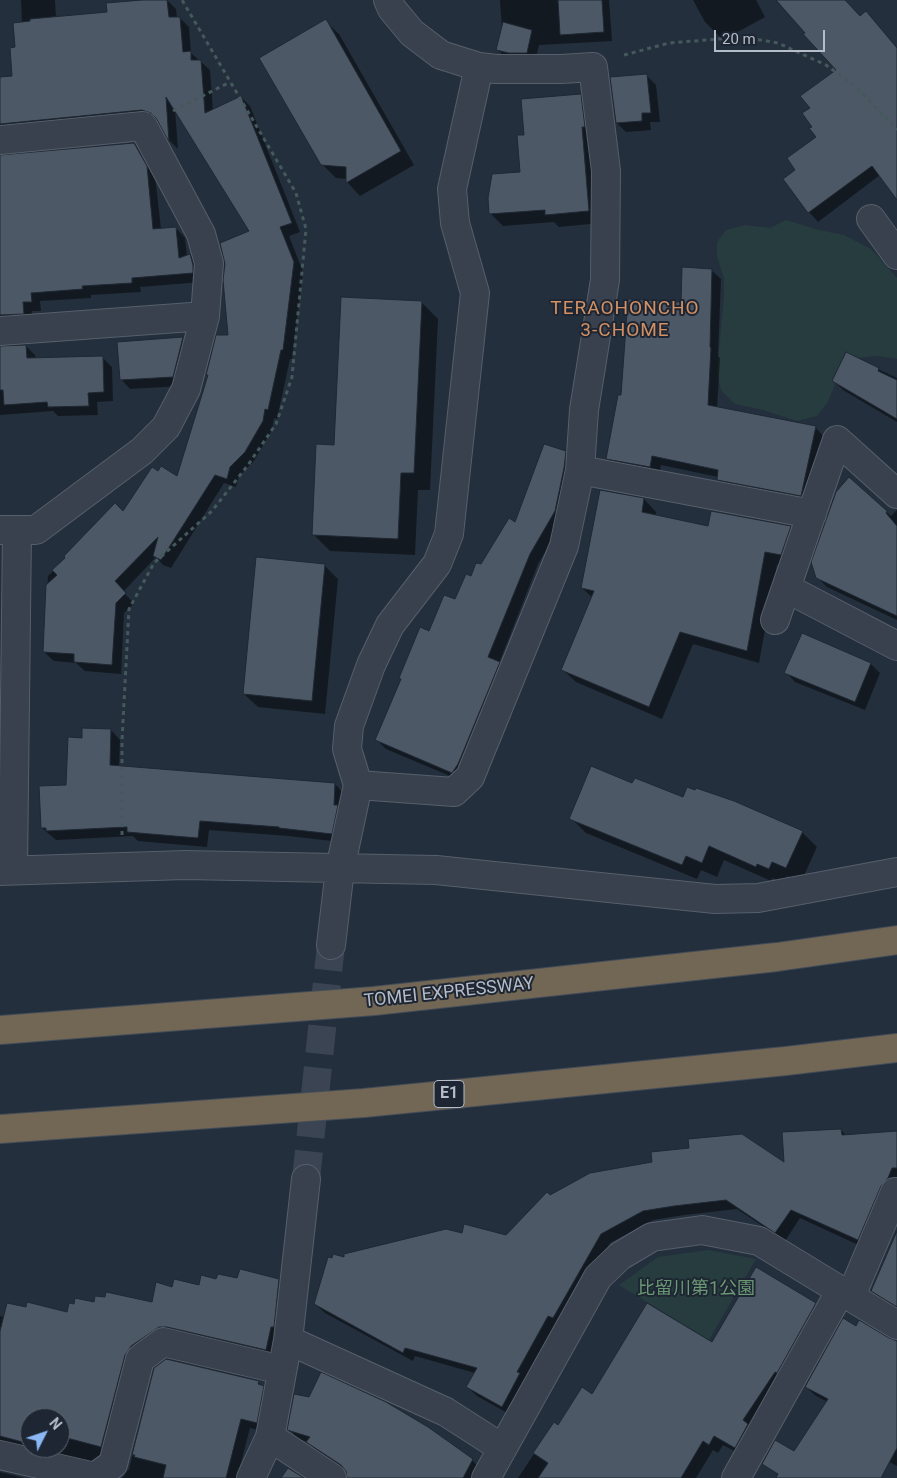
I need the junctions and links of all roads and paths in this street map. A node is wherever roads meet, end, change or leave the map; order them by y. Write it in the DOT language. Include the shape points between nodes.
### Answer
graph roads {
  1 [pos="182,0"];
  2 [pos="388,0"];
  3 [pos="479,67"];
  4 [pos="593,67"];
  5 [pos="230,82"];
  6 [pos="144,126"];
  7 [pos="897,130"];
  8 [pos="0,140"];
  9 [pos="871,219"];
  10 [pos="895,249"];
  11 [pos="205,316"];
  12 [pos="0,331"];
  13 [pos="580,470"];
  14 [pos="897,494"];
  15 [pos="812,514"];
  16 [pos="8,530"];
  17 [pos="786,588"];
  18 [pos="775,620"];
  19 [pos="897,646"];
  20 [pos="358,785"];
  21 [pos="122,868"];
  22 [pos="340,869"];
  23 [pos="7,871"];
  24 [pos="897,872"];
  25 [pos="897,940"];
  26 [pos="331,945"];
  27 [pos="0,1030"];
  28 [pos="897,1048"];
  29 [pos="0,1129"];
  30 [pos="306,1180"];
  31 [pos="895,1192"];
  32 [pos="846,1293"];
  33 [pos="897,1325"];
  34 [pos="288,1340"];
  35 [pos="282,1370"];
  36 [pos="270,1437"];
  37 [pos="502,1448"];
  38 [pos="0,1455"];
  39 [pos="251,1478"];
  40 [pos="332,1478"];
  41 [pos="486,1478"];
  42 [pos="736,1478"];
  1 -- 5 [label="path"];
  2 -- 3 [label="street" via="412,33 441,55"];
  3 -- 4 [label="street"];
  3 -- 20 [label="street" via="452,189 455,222 475,293 449,534 437,564 390,625 371,665 349,726 347,748"];
  4 -- 7 [label="path" via="669,43 744,37 778,43 826,65 855,86"];
  4 -- 13 [label="street" via="606,171 605,280 584,410"];
  5 -- 6 [label="path"];
  5 -- 21 [label="path" via="296,193 306,228 292,377 276,424 248,465 212,511 154,563 129,609 122,740"];
  6 -- 8 [label="street"];
  6 -- 11 [label="street" via="201,234 209,263"];
  9 -- 10 [label="street"];
  11 -- 12 [label="street"];
  11 -- 16 [label="street" via="186,390 166,427 142,451 36,530"];
  13 -- 15 [label="street"];
  13 -- 20 [label="street" via="564,546 470,777 454,792"];
  14 -- 15 [label="street" via="837,440"];
  15 -- 17 [label="street"];
  16 -- 23 [label="street"];
  17 -- 18 [label="street"];
  17 -- 19 [label="street"];
  20 -- 22 [label="street"];
  21 -- 22 [label="street" via="184,865"];
  21 -- 23 [label="street"];
  22 -- 24 [label="street" via="436,870 715,899 758,898"];
  22 -- 26 [label="street"];
  25 -- 27 [label="highway, TOMEI EXPRESSWAY" via="776,957 374,1001"];
  28 -- 29 [label="highway, E1" via="374,1102"];
  30 -- 34 [label="street"];
  31 -- 32 [label="street"];
  32 -- 33 [label="street"];
  32 -- 37 [label="street" via="759,1241 702,1230 652,1237 620,1256 598,1277"];
  32 -- 42 [label="street"];
  34 -- 35 [label="street"];
  34 -- 37 [label="street" via="446,1412"];
  35 -- 36 [label="street"];
  35 -- 38 [label="street" via="163,1342 140,1359 113,1464 95,1477"];
  36 -- 39 [label="street"];
  36 -- 40 [label="street"];
  37 -- 41 [label="street"];
}
